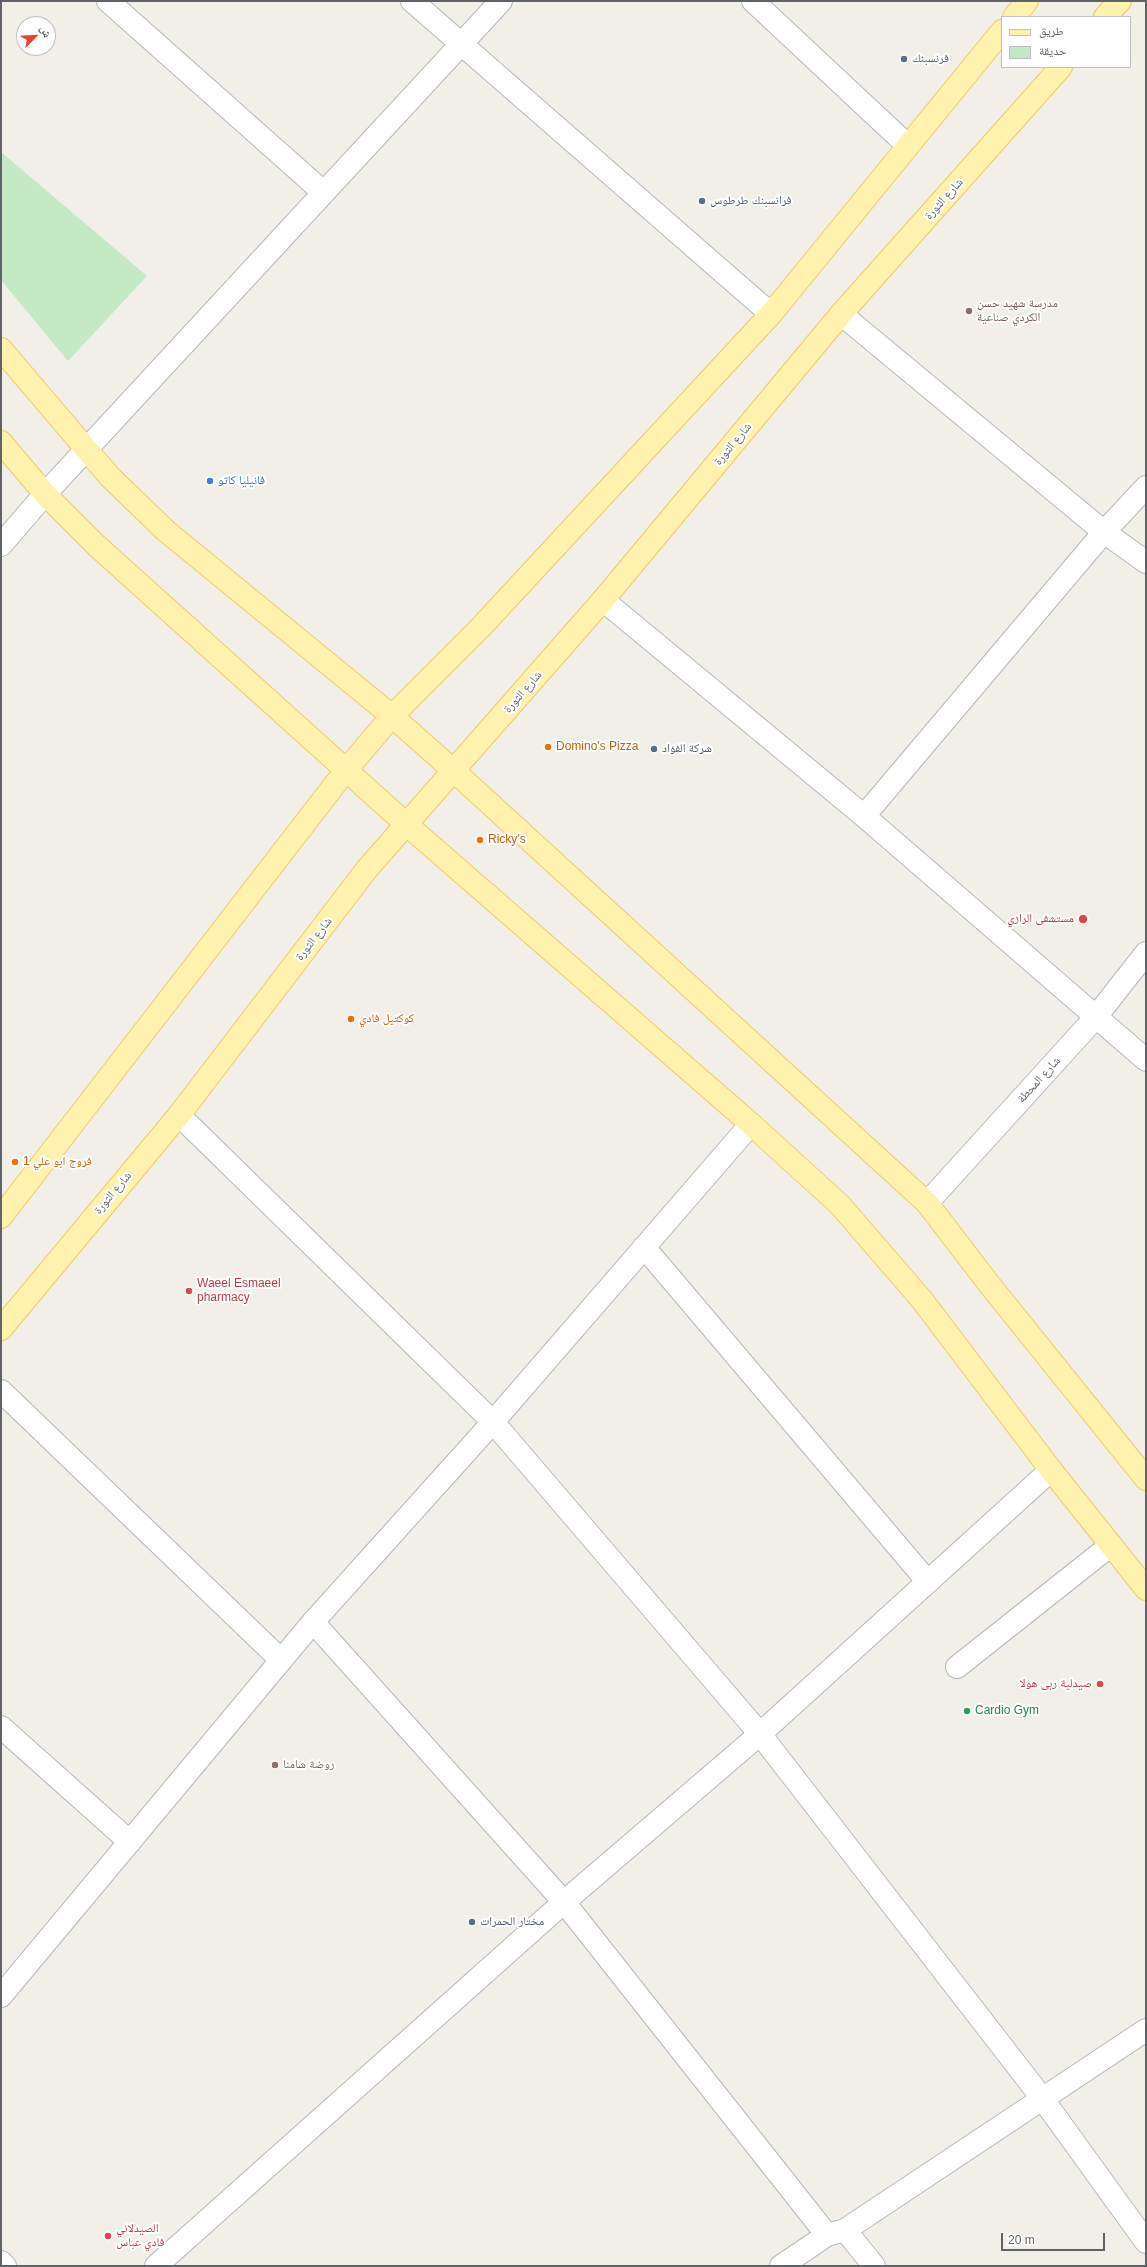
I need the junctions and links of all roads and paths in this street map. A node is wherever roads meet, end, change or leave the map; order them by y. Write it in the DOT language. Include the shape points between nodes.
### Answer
graph roads {
  1 [pos="108,1"];
  2 [pos="412,1"];
  3 [pos="500,1"];
  4 [pos="753,1"];
  5 [pos="1027,1"];
  6 [pos="1120,1"];
  7 [pos="1015,16"];
  8 [pos="1106,16"];
  9 [pos="1001,32"];
  10 [pos="462,43"];
  11 [pos="1060,68"];
  12 [pos="907,145"];
  13 [pos="323,192"];
  14 [pos="771,314"];
  15 [pos="841,314"];
  16 [pos="1,349"];
  17 [pos="1,442"];
  18 [pos="87,450"];
  19 [pos="1146,487"];
  20 [pos="45,494"];
  21 [pos="1104,532"];
  22 [pos="1,545"];
  23 [pos="1146,562"];
  24 [pos="603,600"];
  25 [pos="392,716"];
  26 [pos="346,770"];
  27 [pos="454,771"];
  28 [pos="864,816"];
  29 [pos="406,824"];
  30 [pos="1146,953"];
  31 [pos="1095,1018"];
  32 [pos="1146,1060"];
  33 [pos="179,1114"];
  34 [pos="751,1124"];
  35 [pos="927,1203"];
  36 [pos="1,1217"];
  37 [pos="644,1247"];
  38 [pos="1,1329"];
  39 [pos="1,1391"];
  40 [pos="493,1422"];
  41 [pos="1051,1470"];
  42 [pos="1146,1479"];
  43 [pos="1111,1545"];
  44 [pos="928,1582"];
  45 [pos="1146,1589"];
  46 [pos="313,1622"];
  47 [pos="280,1660"];
  48 [pos="957,1667"];
  49 [pos="1,1727"];
  50 [pos="760,1734"];
  51 [pos="130,1842"];
  52 [pos="564,1902"];
  53 [pos="1,1996"];
  54 [pos="1146,2030"];
  55 [pos="1042,2098"];
  56 [pos="836,2233"];
  57 [pos="1146,2242"];
  58 [pos="1,2262"];
  59 [pos="5,2266"];
  60 [pos="156,2266"];
  61 [pos="781,2266"];
  62 [pos="874,2266"];
  1 -- 13 [label="street"];
  2 -- 10 [label="street"];
  3 -- 10 [label="street"];
  4 -- 12 [label="street"];
  5 -- 7 [label="main road"];
  6 -- 8 [label="main road"];
  9 -- 12 [label="main road"];
  10 -- 13 [label="street"];
  10 -- 14 [label="street"];
  11 -- 15 [label="main road, شارع الثورة"];
  12 -- 14 [label="main road"];
  13 -- 18 [label="street"];
  14 -- 25 [label="main road" via="480,627"];
  15 -- 21 [label="street"];
  15 -- 24 [label="main road, شارع الثورة"];
  16 -- 18 [label="main road"];
  17 -- 20 [label="main road"];
  18 -- 20 [label="street"];
  18 -- 25 [label="main road" via="110,478 166,531"];
  19 -- 21 [label="street"];
  20 -- 22 [label="street"];
  20 -- 26 [label="main road" via="98,546"];
  21 -- 23 [label="street"];
  21 -- 28 [label="street"];
  24 -- 27 [label="main road, شارع الثورة"];
  24 -- 28 [label="street"];
  25 -- 26 [label="main road"];
  25 -- 27 [label="main road"];
  26 -- 29 [label="main road"];
  26 -- 36 [label="main road"];
  27 -- 29 [label="main road, شارع الثورة"];
  27 -- 35 [label="main road"];
  28 -- 31 [label="street"];
  29 -- 33 [label="main road, شارع الثورة" via="367,869"];
  29 -- 34 [label="main road"];
  30 -- 31 [label="street, شارع المحطة"];
  31 -- 32 [label="street"];
  31 -- 35 [label="street, شارع المحطة"];
  33 -- 38 [label="main road, شارع الثورة"];
  33 -- 40 [label="street"];
  34 -- 37 [label="street"];
  34 -- 41 [label="main road" via="840,1205 876,1246 922,1300"];
  35 -- 42 [label="main road"];
  37 -- 40 [label="street"];
  37 -- 44 [label="street"];
  39 -- 47 [label="street"];
  40 -- 46 [label="street"];
  40 -- 50 [label="street"];
  41 -- 43 [label="main road"];
  41 -- 44 [label="street"];
  43 -- 45 [label="main road"];
  43 -- 48 [label="street"];
  44 -- 50 [label="street"];
  46 -- 47 [label="street"];
  46 -- 52 [label="street"];
  47 -- 51 [label="street"];
  49 -- 51 [label="street"];
  50 -- 52 [label="street"];
  50 -- 55 [label="street"];
  51 -- 53 [label="street"];
  52 -- 56 [label="street"];
  52 -- 60 [label="street"];
  54 -- 55 [label="street"];
  55 -- 56 [label="street"];
  55 -- 57 [label="street"];
  56 -- 61 [label="street"];
  56 -- 62 [label="street"];
  58 -- 59 [label="street"];
}
